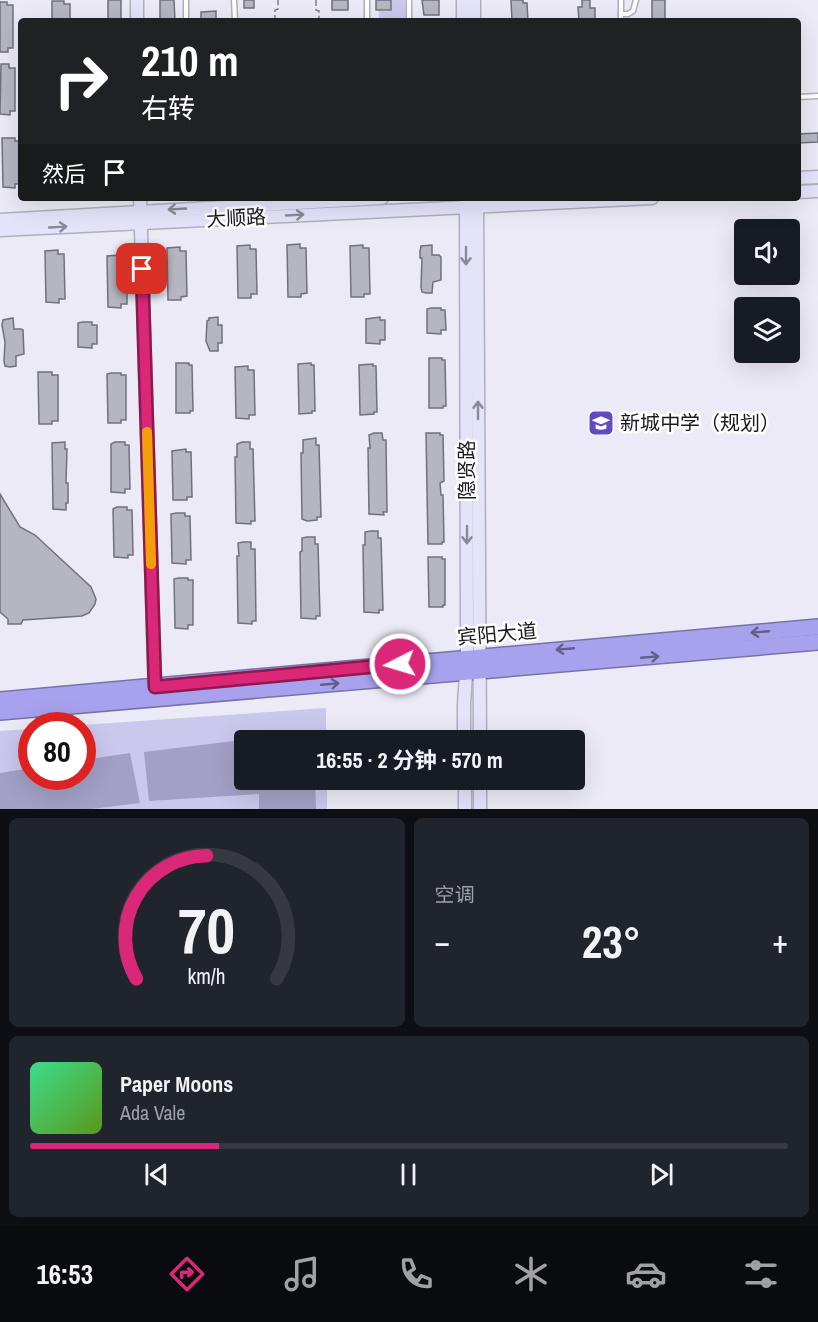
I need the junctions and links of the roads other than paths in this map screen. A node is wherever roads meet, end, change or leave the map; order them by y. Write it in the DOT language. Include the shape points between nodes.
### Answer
graph roads {
  1 [pos="137,0"];
  2 [pos="186,0"];
  3 [pos="234,0"];
  4 [pos="367,0"];
  5 [pos="409,0"];
  6 [pos="463,0"];
  7 [pos="474,0"];
  8 [pos="621,0"];
  9 [pos="636,0"];
  10 [pos="621,14"];
  11 [pos="137,18"];
  12 [pos="186,18"];
  13 [pos="235,18"];
  14 [pos="367,18"];
  15 [pos="409,18"];
  16 [pos="464,18"];
  17 [pos="474,18"];
  18 [pos="621,18"];
  19 [pos="818,96"];
  20 [pos="801,97"];
  21 [pos="818,177"];
  22 [pos="801,178"];
  23 [pos="818,191"];
  24 [pos="801,192"];
  25 [pos="140,201"];
  26 [pos="344,201"];
  27 [pos="516,201"];
  28 [pos="471,202"];
  29 [pos="141,217"];
  30 [pos="0,220"];
  31 [pos="0,230"];
  32 [pos="818,627"];
  33 [pos="818,642"];
  34 [pos="473,665"];
  35 [pos="155,693"];
  36 [pos="0,700"];
  37 [pos="0,712"];
  38 [pos="464,730"];
  39 [pos="479,730"];
  40 [pos="465,790"];
  41 [pos="480,790"];
  42 [pos="465,809"];
  43 [pos="480,809"];
  1 -- 11 [label="street"];
  2 -- 12 [label="lane"];
  3 -- 13 [label="lane"];
  4 -- 14 [label="lane"];
  5 -- 15 [label="lane"];
  6 -- 16 [label="street"];
  7 -- 17 [label="street"];
  8 -- 10 [label="lane"];
  9 -- 10 [label="lane" via="633,11"];
  10 -- 18 [label="lane"];
  19 -- 20 [label="lane"];
  21 -- 22 [label="street"];
  23 -- 24 [label="street"];
  25 -- 29 [label="street"];
  26 -- 29 [label="street, 大顺路, one-way"];
  27 -- 28 [label="street, 大顺路"];
  29 -- 28 [label="street, 大顺路, one-way"];
  28 -- 34 [label="street, 隐贤路"];
  29 -- 30 [label="street, 大顺路"];
  31 -- 29 [label="street, 大顺路, one-way"];
  29 -- 35 [label="street"];
  32 -- 34 [label="highway, 宾阳大道, one-way"];
  34 -- 33 [label="highway, 宾阳大道, one-way"];
  34 -- 35 [label="highway, 宾阳大道"];
  34 -- 38 [label="street, 隐贤路" via="464,704"];
  34 -- 39 [label="street, 隐贤路"];
  35 -- 36 [label="highway, 宾阳大道"];
  35 -- 37 [label="highway, 宾阳大道"];
  40 -- 42 [label="street"];
  41 -- 43 [label="street"];
}
